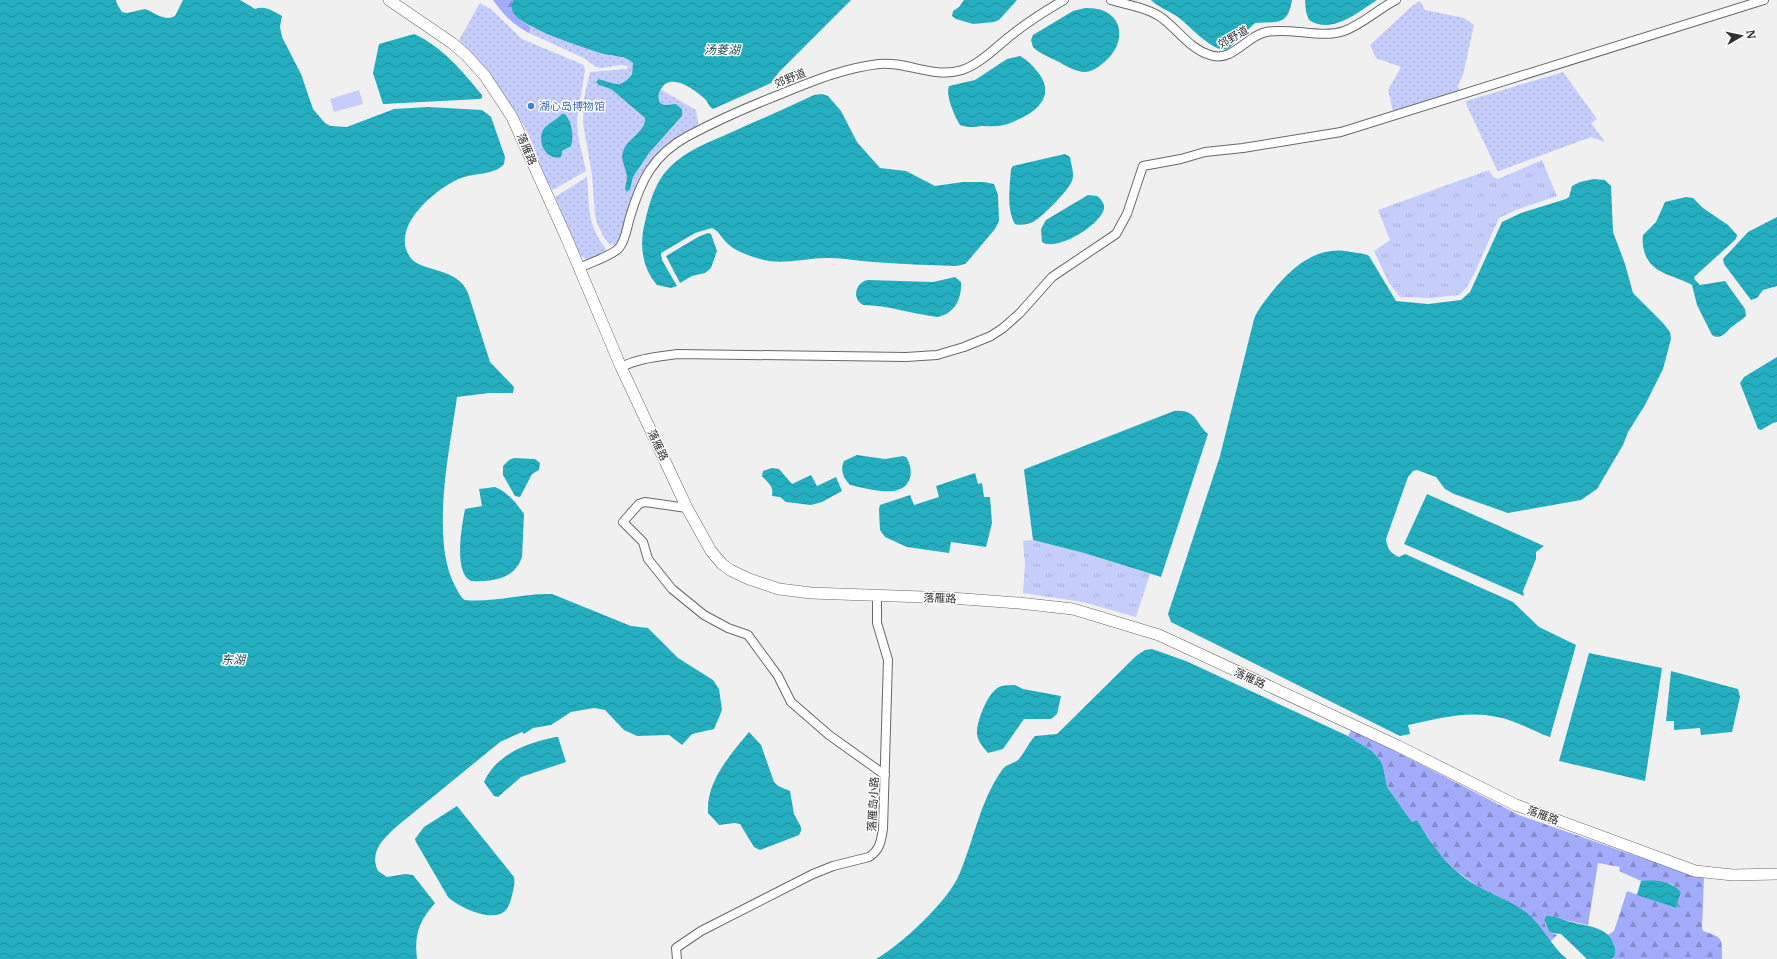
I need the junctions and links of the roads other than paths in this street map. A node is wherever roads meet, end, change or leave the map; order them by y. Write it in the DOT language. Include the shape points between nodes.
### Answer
graph roads {
  1 [pos="388,0"];
  2 [pos="1064,0"];
  3 [pos="1111,0"];
  4 [pos="1396,0"];
  5 [pos="1764,0"];
  6 [pos="579,268"];
  7 [pos="621,367"];
  8 [pos="687,508"];
  9 [pos="877,596"];
  10 [pos="885,775"];
  11 [pos="1777,874"];
  12 [pos="677,959"];
  1 -- 6 [label="street, 落雁路" via="452,43 485,76 498,94 520,133"];
  2 -- 6 [label="street, 郊野道" via="961,70 933,72 882,64 846,70 744,109 688,136 669,148 648,172 638,192 618,249"];
  3 -- 4 [label="street, 郊野道" via="1160,16 1195,49 1210,56 1220,57 1264,33 1305,31 1330,34 1344,31"];
  5 -- 7 [label="street" via="1341,132 1205,152 1143,166 1127,214 1116,234 1052,277 1003,328 964,347 937,355 906,357 677,354 639,360"];
  6 -- 7 [label="street, 落雁路"];
  7 -- 8 [label="street, 落雁路"];
  8 -- 9 [label="street, 落雁路" via="716,557 738,575 794,592"];
  8 -- 10 [label="street" via="645,502 639,504 623,522 643,542 648,559 672,589 704,615 748,635 778,676 791,702 829,735"];
  9 -- 10 [label="street, 落雁岛小路" via="877,623 888,660"];
  9 -- 11 [label="street, 落雁路" via="1019,603 1073,609 1107,619 1158,635 1398,746 1516,805 1695,871 1733,875"];
  10 -- 12 [label="street, 落雁岛小路" via="882,834 879,847 874,853 862,859 825,868 702,931 676,948"];
}
